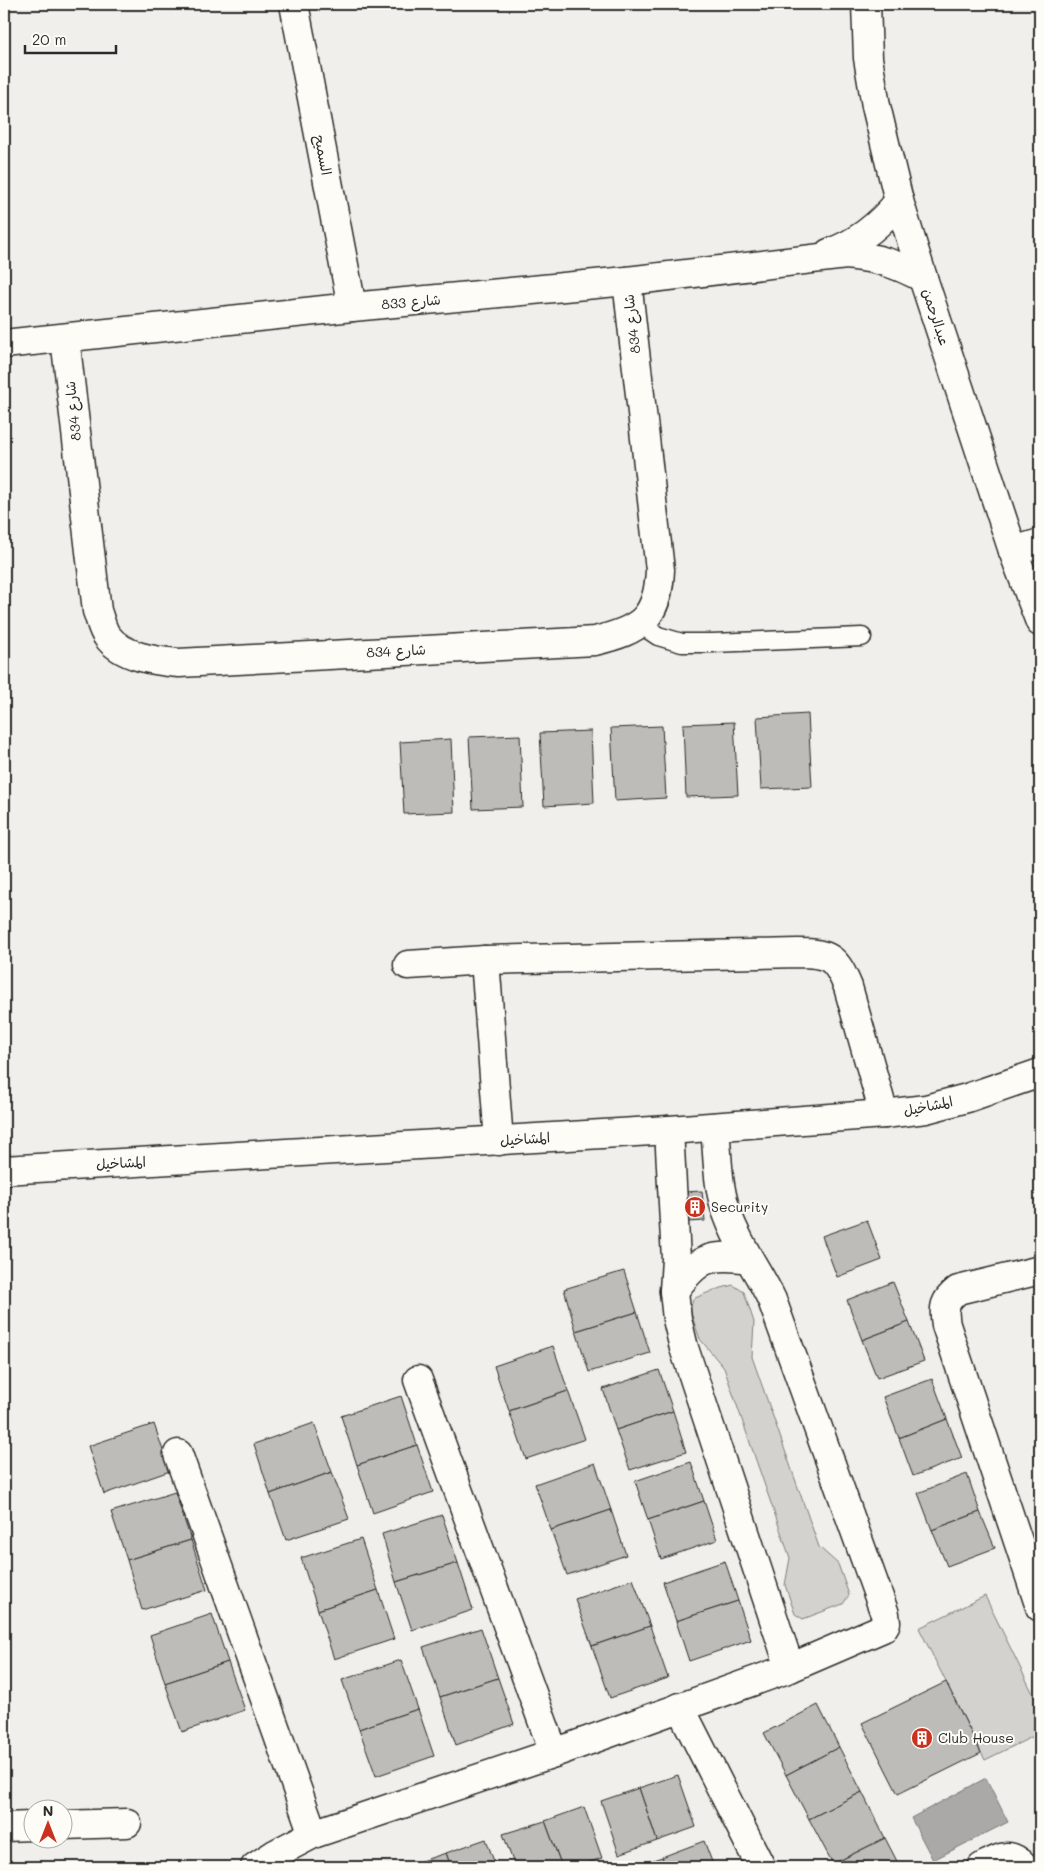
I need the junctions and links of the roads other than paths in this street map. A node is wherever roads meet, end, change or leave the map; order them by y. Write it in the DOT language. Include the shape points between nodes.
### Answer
graph roads {
  1 [pos="294,4"];
  2 [pos="866,4"];
  3 [pos="899,200"];
  4 [pos="818,257"];
  5 [pos="923,278"];
  6 [pos="627,281"];
  7 [pos="352,307"];
  8 [pos="65,338"];
  9 [pos="4,344"];
  10 [pos="1040,543"];
  11 [pos="1013,551"];
  12 [pos="1040,622"];
  13 [pos="640,624"];
  14 [pos="862,637"];
  15 [pos="484,960"];
  16 [pos="408,964"];
  17 [pos="1040,1073"];
  18 [pos="884,1114"];
  19 [pos="715,1127"];
  20 [pos="669,1130"];
  21 [pos="499,1141"];
  22 [pos="4,1170"];
  23 [pos="749,1259"];
  24 [pos="1040,1270"];
  25 [pos="674,1291"];
  26 [pos="418,1380"];
  27 [pos="178,1454"];
  28 [pos="1040,1607"];
  29 [pos="790,1668"];
  30 [pos="680,1707"];
  31 [pos="554,1753"];
  32 [pos="127,1823"];
  33 [pos="72,1825"];
  34 [pos="22,1826"];
  35 [pos="4,1827"];
  36 [pos="313,1834"];
  37 [pos="255,1867"];
  38 [pos="760,1867"];
  39 [pos="982,1867"];
  40 [pos="1025,1867"];
  1 -- 7 [label="street, السميح"];
  2 -- 3 [label="street, عبدالرحمن" via="868,58 876,106"];
  3 -- 4 [label="street, شارع 833" via="886,218 866,235"];
  3 -- 5 [label="street, عبدالرحمن"];
  4 -- 5 [label="street, شارع 833" via="873,257"];
  4 -- 6 [label="street, شارع 833"];
  5 -- 11 [label="street, عبدالرحمن"];
  6 -- 7 [label="street, شارع 833"];
  6 -- 13 [label="street, شارع 834" via="660,570 654,607"];
  7 -- 8 [label="street, شارع 833"];
  8 -- 9 [label="street, شارع 833"];
  8 -- 13 [label="street, شارع 834" via="97,611 107,636 124,650 151,660 208,662 595,641 620,635"];
  10 -- 11 [label="street"];
  11 -- 12 [label="street, عبدالرحمن"];
  13 -- 14 [label="lane" via="658,636 682,643"];
  15 -- 16 [label="street"];
  15 -- 18 [label="street" via="798,953 830,957 841,969 848,987"];
  15 -- 21 [label="street"];
  17 -- 18 [label="street, المشاخيل" via="926,1109"];
  18 -- 19 [label="street, المشاخيل"];
  19 -- 20 [label="street, المشاخيل"];
  19 -- 23 [label="street" via="720,1188 728,1217"];
  20 -- 21 [label="street, المشاخيل"];
  20 -- 25 [label="street" via="676,1259"];
  21 -- 22 [label="street, المشاخيل"];
  23 -- 25 [label="street" via="731,1256 701,1262 689,1271"];
  23 -- 29 [label="street" via="762,1277 772,1300 886,1623 873,1633"];
  24 -- 28 [label="street" via="958,1290 948,1298 944,1311"];
  25 -- 29 [label="street" via="684,1348"];
  26 -- 31 [label="street"];
  27 -- 36 [label="street"];
  29 -- 30 [label="street"];
  30 -- 31 [label="street"];
  30 -- 38 [label="street"];
  31 -- 36 [label="street"];
  32 -- 33 [label="street"];
  34 -- 35 [label="street"];
  36 -- 37 [label="street"];
  39 -- 40 [label="street" via="1008,1856"];
}
